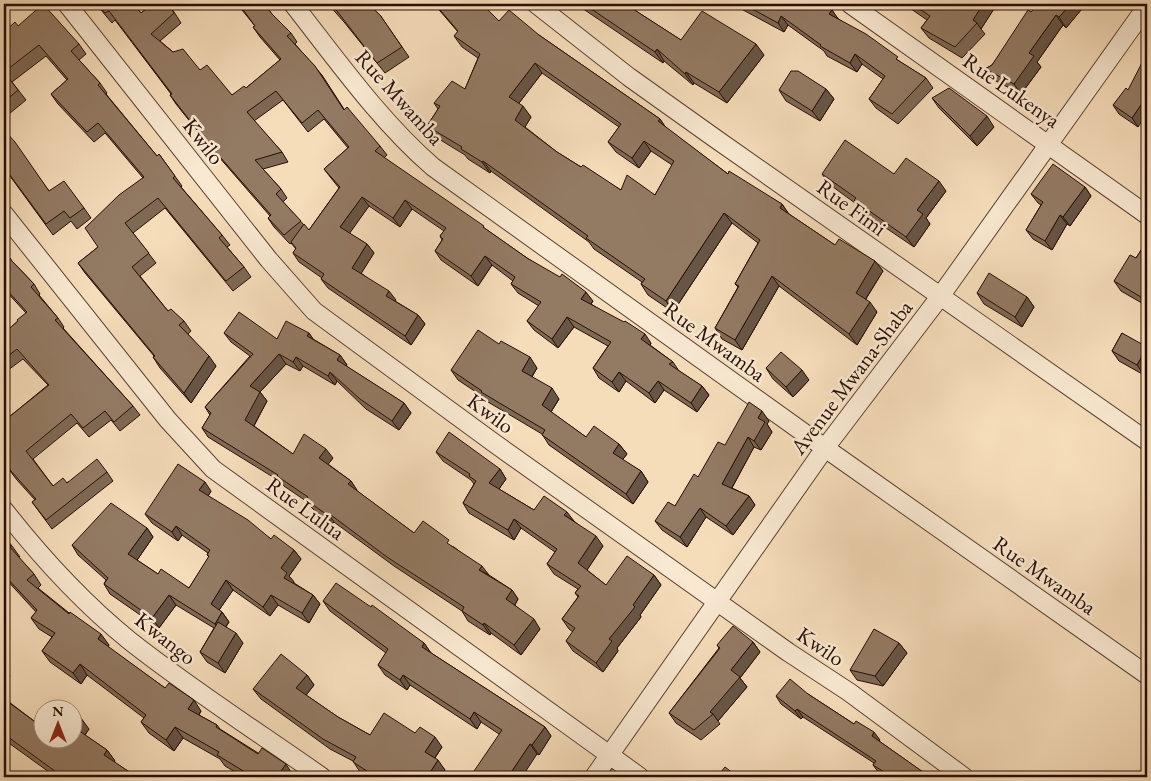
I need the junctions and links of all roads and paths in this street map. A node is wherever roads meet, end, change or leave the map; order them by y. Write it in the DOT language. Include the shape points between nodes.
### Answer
graph roads {
  1 [pos="67,4"];
  2 [pos="293,4"];
  3 [pos="536,4"];
  4 [pos="850,4"];
  5 [pos="1147,6"];
  6 [pos="1048,144"];
  7 [pos="4,214"];
  8 [pos="1147,215"];
  9 [pos="939,298"];
  10 [pos="1147,441"];
  11 [pos="825,448"];
  12 [pos="4,510"];
  13 [pos="717,602"];
  14 [pos="1147,675"];
  15 [pos="610,755"];
  16 [pos="322,777"];
  17 [pos="594,777"];
  18 [pos="640,777"];
  19 [pos="964,777"];
  1 -- 13 [label="street, Kwilo" via="269,260 314,311"];
  2 -- 11 [label="street, Rue Mwamba" via="374,107 406,144 433,167"];
  3 -- 9 [label="street, Rue Fimi" via="629,77"];
  4 -- 6 [label="street, Rue Lukenya"];
  5 -- 6 [label="street, Avenue Mwana-Shaba"];
  6 -- 8 [label="street, Rue Lukenya"];
  6 -- 9 [label="street, Avenue Mwana-Shaba"];
  7 -- 15 [label="street, Rue Lulua" via="168,420 213,469"];
  9 -- 10 [label="street, Rue Fimi"];
  9 -- 11 [label="street, Avenue Mwana-Shaba"];
  11 -- 13 [label="street, Avenue Mwana-Shaba"];
  11 -- 14 [label="street, Rue Mwamba"];
  12 -- 16 [label="street, Kwango" via="75,591 128,640 205,698"];
  13 -- 15 [label="street, Avenue Mwana-Shaba"];
  13 -- 19 [label="street, Kwilo" via="849,692"];
  15 -- 17 [label="street, Avenue Mwana-Shaba"];
  15 -- 18 [label="street, Rue Lulua"];
}
